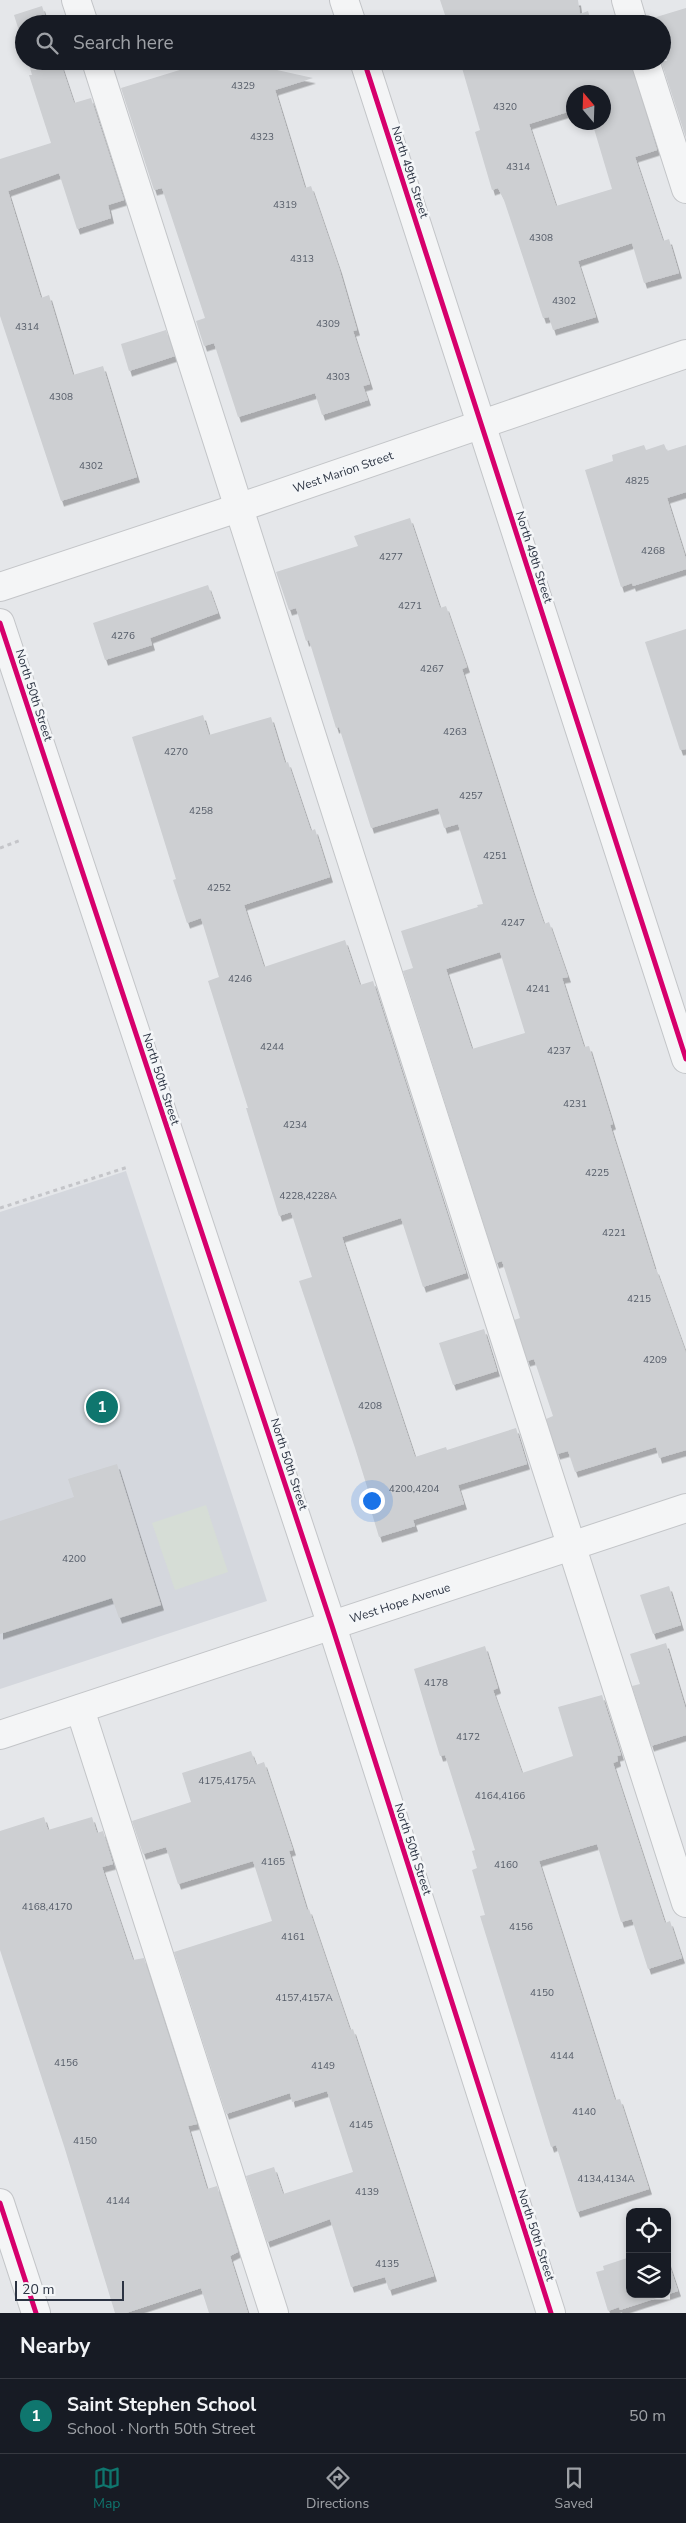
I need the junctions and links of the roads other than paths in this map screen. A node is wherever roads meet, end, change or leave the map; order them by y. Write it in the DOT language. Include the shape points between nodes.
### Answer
graph roads {
  1 [pos="76,0"];
  2 [pos="344,0"];
  3 [pos="626,0"];
  4 [pos="81,15"];
  5 [pos="349,15"];
  6 [pos="630,15"];
  7 [pos="99,70"];
  8 [pos="367,70"];
  9 [pos="648,70"];
  10 [pos="686,189"];
  11 [pos="686,354"];
  12 [pos="480,425"];
  13 [pos="241,507"];
  14 [pos="0,587"];
  15 [pos="0,623"];
  16 [pos="686,1059"];
  17 [pos="686,1508"];
  18 [pos="569,1546"];
  19 [pos="332,1626"];
  20 [pos="80,1709"];
  21 [pos="0,1736"];
  22 [pos="686,1903"];
  23 [pos="0,2202"];
  24 [pos="36,2313"];
  25 [pos="274,2313"];
  26 [pos="551,2313"];
  1 -- 4 [label="street"];
  2 -- 5 [label="street"];
  3 -- 6 [label="street"];
  7 -- 13 [label="street"];
  8 -- 12 [label="street, North 49th Street"];
  9 -- 10 [label="street"];
  11 -- 12 [label="street, West Marion Street"];
  12 -- 13 [label="street, West Marion Street"];
  12 -- 16 [label="street, North 49th Street"];
  13 -- 14 [label="street, West Marion Street"];
  13 -- 18 [label="street"];
  15 -- 19 [label="street, North 50th Street"];
  17 -- 18 [label="street, West Hope Avenue"];
  18 -- 19 [label="street, West Hope Avenue"];
  18 -- 22 [label="street"];
  19 -- 20 [label="street, West Hope Avenue"];
  19 -- 26 [label="street, North 50th Street"];
  20 -- 21 [label="street, West Hope Avenue"];
  20 -- 25 [label="street"];
  23 -- 24 [label="street"];
}
